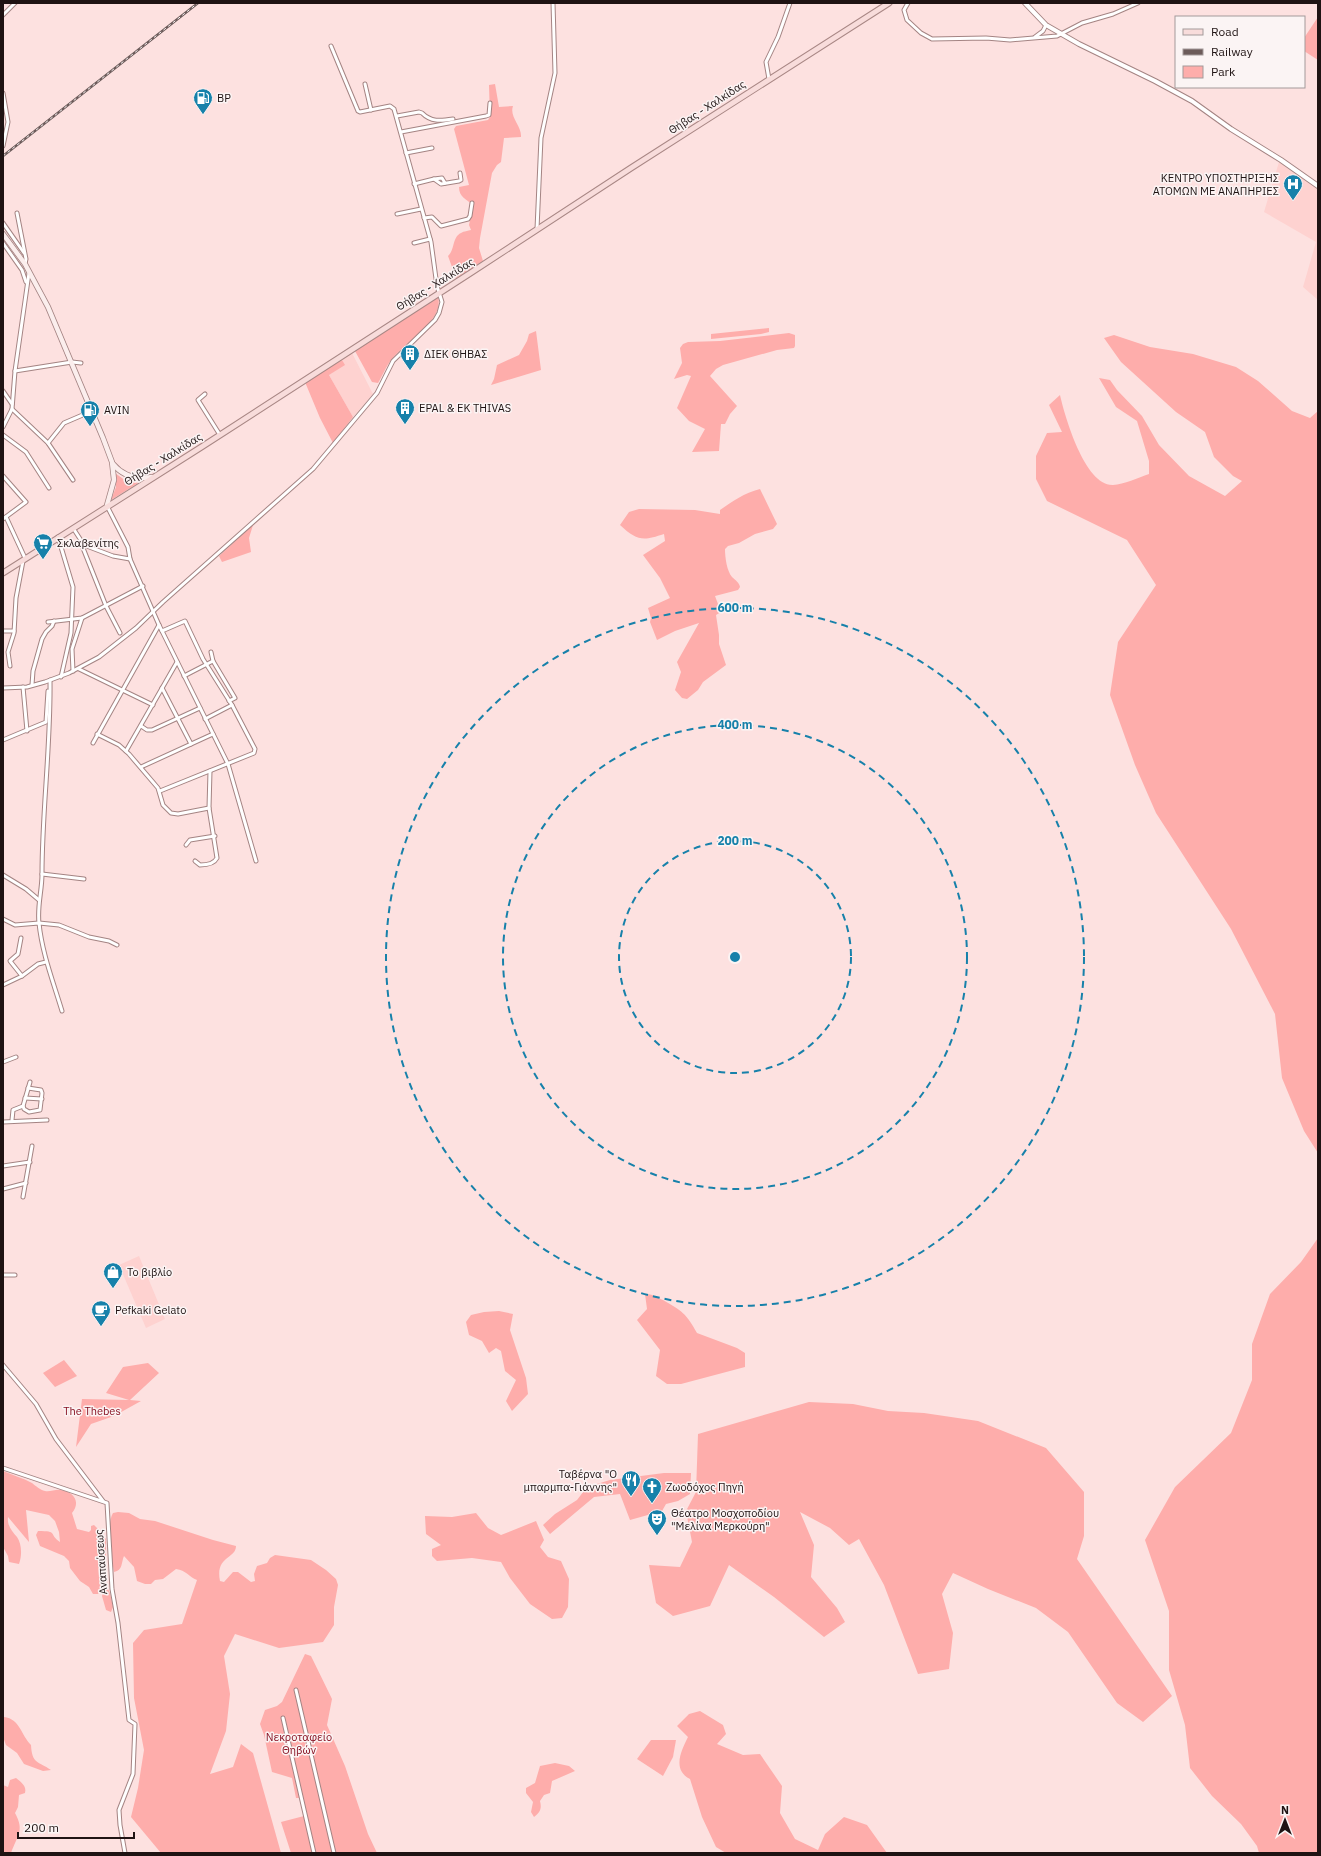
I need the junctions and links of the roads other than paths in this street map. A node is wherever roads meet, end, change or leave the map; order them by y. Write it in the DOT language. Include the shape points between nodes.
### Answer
graph roads {
  1 [pos="15,3"];
  2 [pos="553,3"];
  3 [pos="790,3"];
  4 [pos="888,3"];
  5 [pos="908,3"];
  6 [pos="1024,3"];
  7 [pos="1138,3"];
  8 [pos="3,15"];
  9 [pos="1046,25"];
  10 [pos="1062,34"];
  11 [pos="1034,38"];
  12 [pos="331,46"];
  13 [pos="768,79"];
  14 [pos="365,84"];
  15 [pos="3,93"];
  16 [pos="490,103"];
  17 [pos="371,110"];
  18 [pos="452,114"];
  19 [pos="397,116"];
  20 [pos="453,121"];
  21 [pos="401,132"];
  22 [pos="3,146"];
  23 [pos="432,148"];
  24 [pos="406,153"];
  25 [pos="460,173"];
  26 [pos="434,179"];
  27 [pos="414,184"];
  28 [pos="445,184"];
  29 [pos="1318,186"];
  30 [pos="472,203"];
  31 [pos="421,209"];
  32 [pos="17,213"];
  33 [pos="397,214"];
  34 [pos="424,218"];
  35 [pos="3,224"];
  36 [pos="537,229"];
  37 [pos="3,234"];
  38 [pos="430,239"];
  39 [pos="3,243"];
  40 [pos="414,244"];
  41 [pos="25,255"];
  42 [pos="25,264"];
  43 [pos="29,271"];
  44 [pos="27,283"];
  45 [pos="440,292"];
  46 [pos="72,362"];
  47 [pos="81,363"];
  48 [pos="15,371"];
  49 [pos="3,391"];
  50 [pos="205,394"];
  51 [pos="12,405"];
  52 [pos="12,409"];
  53 [pos="92,412"];
  54 [pos="3,414"];
  55 [pos="7,418"];
  56 [pos="3,427"];
  57 [pos="3,435"];
  58 [pos="220,435"];
  59 [pos="48,443"];
  60 [pos="112,462"];
  61 [pos="3,476"];
  62 [pos="152,477"];
  63 [pos="73,480"];
  64 [pos="49,488"];
  65 [pos="107,505"];
  66 [pos="5,518"];
  67 [pos="73,528"];
  68 [pos="58,537"];
  69 [pos="81,543"];
  70 [pos="24,558"];
  71 [pos="130,559"];
  72 [pos="3,573"];
  73 [pos="143,586"];
  74 [pos="106,606"];
  75 [pos="153,611"];
  76 [pos="82,618"];
  77 [pos="71,620"];
  78 [pos="54,621"];
  79 [pos="48,622"];
  80 [pos="159,625"];
  81 [pos="3,631"];
  82 [pos="14,631"];
  83 [pos="162,631"];
  84 [pos="120,633"];
  85 [pos="210,652"];
  86 [pos="177,662"];
  87 [pos="213,662"];
  88 [pos="207,665"];
  89 [pos="10,666"];
  90 [pos="79,669"];
  91 [pos="73,671"];
  92 [pos="184,676"];
  93 [pos="61,677"];
  94 [pos="49,681"];
  95 [pos="226,683"];
  96 [pos="32,685"];
  97 [pos="23,687"];
  98 [pos="220,687"];
  99 [pos="3,688"];
  100 [pos="162,688"];
  101 [pos="121,690"];
  102 [pos="229,701"];
  103 [pos="152,705"];
  104 [pos="232,705"];
  105 [pos="200,708"];
  106 [pos="178,719"];
  107 [pos="205,719"];
  108 [pos="141,726"];
  109 [pos="27,731"];
  110 [pos="97,734"];
  111 [pos="213,734"];
  112 [pos="3,740"];
  113 [pos="93,743"];
  114 [pos="190,744"];
  115 [pos="126,751"];
  116 [pos="228,764"];
  117 [pos="141,767"];
  118 [pos="210,771"];
  119 [pos="160,791"];
  120 [pos="209,808"];
  121 [pos="215,836"];
  122 [pos="186,845"];
  123 [pos="195,861"];
  124 [pos="256,861"];
  125 [pos="42,874"];
  126 [pos="3,875"];
  127 [pos="84,879"];
  128 [pos="39,900"];
  129 [pos="3,919"];
  130 [pos="39,923"];
  131 [pos="21,938"];
  132 [pos="117,945"];
  133 [pos="46,962"];
  134 [pos="22,976"];
  135 [pos="3,985"];
  136 [pos="62,1011"];
  137 [pos="16,1057"];
  138 [pos="3,1062"];
  139 [pos="30,1082"];
  140 [pos="28,1088"];
  141 [pos="25,1098"];
  142 [pos="42,1099"];
  143 [pos="23,1106"];
  144 [pos="12,1120"];
  145 [pos="47,1120"];
  146 [pos="3,1122"];
  147 [pos="32,1146"];
  148 [pos="30,1162"];
  149 [pos="3,1166"];
  150 [pos="26,1183"];
  151 [pos="3,1189"];
  152 [pos="23,1197"];
  153 [pos="3,1275"];
  154 [pos="15,1275"];
  155 [pos="3,1365"];
  156 [pos="3,1468"];
  157 [pos="95,1490"];
  158 [pos="88,1497"];
  159 [pos="103,1501"];
  160 [pos="296,1690"];
  161 [pos="283,1718"];
  162 [pos="125,1853"];
  163 [pos="314,1853"];
  164 [pos="334,1853"];
  1 -- 8 [label="street"];
  2 -- 36 [label="street" via="555,73 541,138"];
  3 -- 13 [label="street" via="766,62"];
  4 -- 13 [label="main road, Θήβας - Χαλκίδας"];
  5 -- 11 [label="street" via="904,10 905,17 921,33 932,39"];
  6 -- 9 [label="street"];
  7 -- 10 [label="street" via="1082,23"];
  9 -- 10 [label="street"];
  9 -- 11 [label="street" via="1041,34"];
  10 -- 11 [label="street"];
  10 -- 29 [label="street" via="1192,101"];
  12 -- 17 [label="street" via="358,111"];
  13 -- 36 [label="main road, Θήβας - Χαλκίδας"];
  14 -- 17 [label="street"];
  15 -- 22 [label="street" via="8,122"];
  16 -- 20 [label="street" via="490,115"];
  17 -- 19 [label="street" via="390,106"];
  18 -- 20 [label="street"];
  19 -- 20 [label="street" via="419,112 435,121"];
  19 -- 21 [label="street"];
  20 -- 21 [label="street"];
  21 -- 24 [label="street"];
  23 -- 24 [label="street"];
  24 -- 27 [label="street"];
  25 -- 28 [label="street" via="461,180"];
  26 -- 27 [label="street"];
  26 -- 28 [label="street" via="440,184"];
  26 -- 28 [label="street" via="442,178"];
  27 -- 31 [label="street"];
  30 -- 34 [label="street" via="468,219 441,226 432,217"];
  31 -- 33 [label="street"];
  31 -- 34 [label="street"];
  32 -- 41 [label="street"];
  34 -- 38 [label="street"];
  35 -- 41 [label="street"];
  36 -- 45 [label="main road, Θήβας - Χαλκίδας"];
  37 -- 42 [label="main road"];
  38 -- 40 [label="street"];
  38 -- 45 [label="street"];
  39 -- 44 [label="street" via="22,270"];
  41 -- 42 [label="street"];
  42 -- 43 [label="main road"];
  43 -- 44 [label="street"];
  43 -- 46 [label="main road"];
  44 -- 48 [label="street"];
  45 -- 58 [label="main road, Θήβας - Χαλκίδας"];
  45 -- 75 [label="street" via="441,308 435,320 392,361 377,393 322,459"];
  46 -- 47 [label="street"];
  46 -- 48 [label="street"];
  46 -- 53 [label="main road"];
  48 -- 51 [label="street"];
  49 -- 51 [label="street"];
  50 -- 58 [label="street" via="198,400"];
  51 -- 52 [label="street"];
  52 -- 55 [label="street"];
  52 -- 59 [label="street"];
  53 -- 59 [label="street" via="64,423"];
  53 -- 60 [label="main road"];
  54 -- 55 [label="street"];
  55 -- 56 [label="street"];
  57 -- 64 [label="street" via="26,452"];
  58 -- 62 [label="main road, Θήβας - Χαλκίδας"];
  59 -- 63 [label="street"];
  60 -- 62 [label="main road" via="130,476"];
  60 -- 65 [label="main road" via="114,484"];
  61 -- 66 [label="street" via="26,502"];
  62 -- 65 [label="main road, Θήβας - Χαλκίδας"];
  65 -- 67 [label="main road, Θήβας - Χαλκίδας"];
  65 -- 71 [label="street" via="128,547"];
  66 -- 70 [label="street"];
  67 -- 68 [label="main road, Θήβας - Χαλκίδας"];
  67 -- 69 [label="street"];
  68 -- 70 [label="main road, Θήβας - Χαλκίδας"];
  68 -- 77 [label="street" via="74,587"];
  69 -- 71 [label="street" via="113,556"];
  69 -- 74 [label="street"];
  70 -- 72 [label="main road, Θήβας - Χαλκίδας"];
  70 -- 82 [label="street" via="16,598"];
  71 -- 73 [label="street"];
  73 -- 74 [label="street"];
  73 -- 75 [label="street"];
  74 -- 76 [label="street"];
  74 -- 84 [label="street"];
  75 -- 80 [label="street"];
  75 -- 90 [label="street" via="112,648"];
  76 -- 77 [label="street"];
  76 -- 91 [label="street" via="72,649"];
  77 -- 78 [label="street"];
  77 -- 93 [label="street" via="68,653"];
  78 -- 79 [label="street"];
  78 -- 96 [label="street" via="42,639"];
  80 -- 83 [label="street"];
  80 -- 101 [label="street"];
  81 -- 82 [label="street"];
  82 -- 89 [label="street" via="8,652"];
  83 -- 86 [label="street"];
  83 -- 88 [label="street" via="185,621"];
  85 -- 87 [label="street"];
  86 -- 92 [label="street"];
  86 -- 100 [label="street"];
  87 -- 88 [label="street"];
  87 -- 95 [label="street"];
  88 -- 92 [label="street"];
  88 -- 98 [label="street"];
  90 -- 91 [label="street"];
  90 -- 101 [label="street"];
  91 -- 93 [label="street"];
  92 -- 105 [label="street"];
  93 -- 94 [label="street"];
  94 -- 96 [label="street"];
  94 -- 109 [label="street" via="47,719 44,724"];
  94 -- 125 [label="street" via="50,727"];
  95 -- 98 [label="street"];
  95 -- 102 [label="street" via="234,698"];
  96 -- 97 [label="street"];
  97 -- 99 [label="street"];
  97 -- 109 [label="street"];
  98 -- 102 [label="street"];
  100 -- 103 [label="street"];
  100 -- 106 [label="street"];
  101 -- 103 [label="street"];
  101 -- 110 [label="street"];
  102 -- 104 [label="street"];
  103 -- 108 [label="street"];
  104 -- 107 [label="street"];
  104 -- 116 [label="street" via="255,751"];
  105 -- 106 [label="street"];
  105 -- 107 [label="street"];
  106 -- 108 [label="street" via="152,730"];
  106 -- 114 [label="street"];
  107 -- 111 [label="street"];
  108 -- 115 [label="street"];
  109 -- 112 [label="street"];
  110 -- 113 [label="street"];
  110 -- 115 [label="street"];
  111 -- 114 [label="street"];
  111 -- 116 [label="street"];
  114 -- 117 [label="street"];
  115 -- 117 [label="street"];
  116 -- 118 [label="street"];
  116 -- 124 [label="street"];
  117 -- 119 [label="street"];
  118 -- 119 [label="street"];
  118 -- 120 [label="street"];
  119 -- 120 [label="street" via="163,805 174,814"];
  120 -- 121 [label="street"];
  121 -- 122 [label="street" via="190,840"];
  121 -- 123 [label="street" via="218,855 216,861 200,865"];
  125 -- 127 [label="street"];
  125 -- 128 [label="street"];
  126 -- 128 [label="street"];
  128 -- 130 [label="street"];
  129 -- 130 [label="street" via="15,925"];
  130 -- 132 [label="street" via="59,925"];
  130 -- 133 [label="street"];
  131 -- 134 [label="street" via="18,954 10,961"];
  133 -- 134 [label="street" via="38,964"];
  133 -- 136 [label="street"];
  134 -- 135 [label="street"];
  137 -- 138 [label="street"];
  139 -- 140 [label="street"];
  140 -- 141 [label="street"];
  140 -- 142 [label="street" via="41,1090"];
  141 -- 142 [label="street"];
  141 -- 143 [label="street"];
  142 -- 143 [label="street" via="38,1111 29,1112"];
  143 -- 144 [label="street" via="13,1110"];
  144 -- 145 [label="street"];
  144 -- 146 [label="street"];
  147 -- 148 [label="street"];
  148 -- 149 [label="street"];
  148 -- 150 [label="street"];
  150 -- 151 [label="street"];
  150 -- 152 [label="street"];
  153 -- 154 [label="street"];
  155 -- 157 [label="street" via="36,1404 56,1439"];
  156 -- 158 [label="street"];
  157 -- 158 [label="street"];
  157 -- 159 [label="street"];
  158 -- 159 [label="street"];
  159 -- 162 [label="street, Αναπαύσεως" via="107,1503 112,1589 130,1720 136,1724 133,1774 119,1810"];
  160 -- 164 [label="street"];
  161 -- 163 [label="street"];
}
